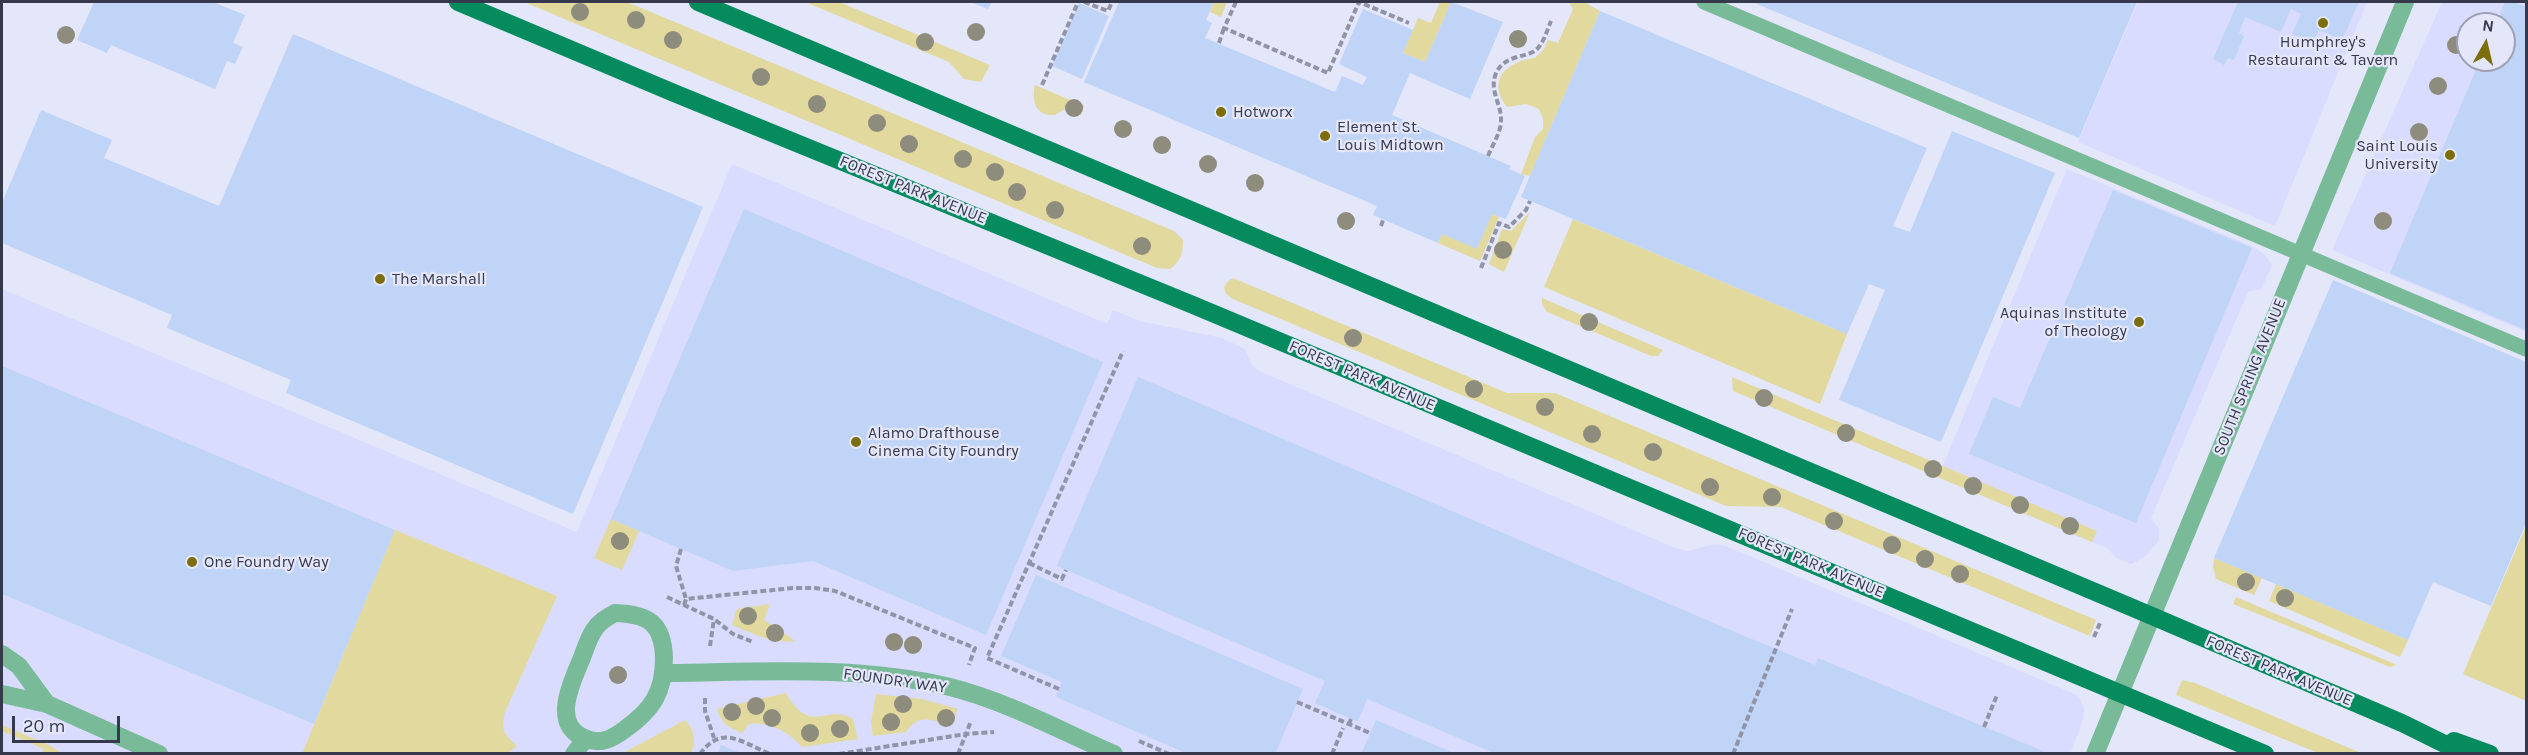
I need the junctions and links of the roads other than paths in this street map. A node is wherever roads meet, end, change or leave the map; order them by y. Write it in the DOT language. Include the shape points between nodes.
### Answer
graph roads {
  1 [pos="458,2"];
  2 [pos="699,2"];
  3 [pos="1704,2"];
  4 [pos="2405,2"];
  5 [pos="2300,254"];
  6 [pos="2526,349"];
  7 [pos="2152,616"];
  8 [pos="2,654"];
  9 [pos="664,673"];
  10 [pos="2,693"];
  11 [pos="2121,693"];
  12 [pos="47,704"];
  13 [pos="2402,723"];
  14 [pos="579,746"];
  15 [pos="159,753"];
  16 [pos="1114,753"];
  17 [pos="2095,753"];
  18 [pos="2265,753"];
  19 [pos="2465,753"];
  20 [pos="2490,753"];
  1 -- 11 [label="main road, FOREST PARK AVENUE"];
  2 -- 7 [label="main road, FOREST PARK AVENUE"];
  3 -- 5 [label="lane"];
  4 -- 5 [label="street, SOUTH SPRING AVENUE"];
  5 -- 6 [label="lane"];
  5 -- 7 [label="street, SOUTH SPRING AVENUE"];
  7 -- 11 [label="street, SOUTH SPRING AVENUE"];
  7 -- 13 [label="main road, FOREST PARK AVENUE"];
  8 -- 12 [label="street" via="19,666"];
  9 -- 14 [label="street" via="653,703 643,716 612,739"];
  9 -- 14 [label="street" via="663,640 657,628 645,618 629,614 615,613 603,619 594,630 568,691 566,719"];
  9 -- 16 [label="street, FOUNDRY WAY" via="833,673 908,679 981,697"];
  10 -- 12 [label="street"];
  11 -- 17 [label="street, SOUTH SPRING AVENUE"];
  11 -- 18 [label="main road, FOREST PARK AVENUE"];
  12 -- 15 [label="street"];
  13 -- 19 [label="main road, FOREST PARK AVENUE"];
  13 -- 20 [label="main road"];
}
